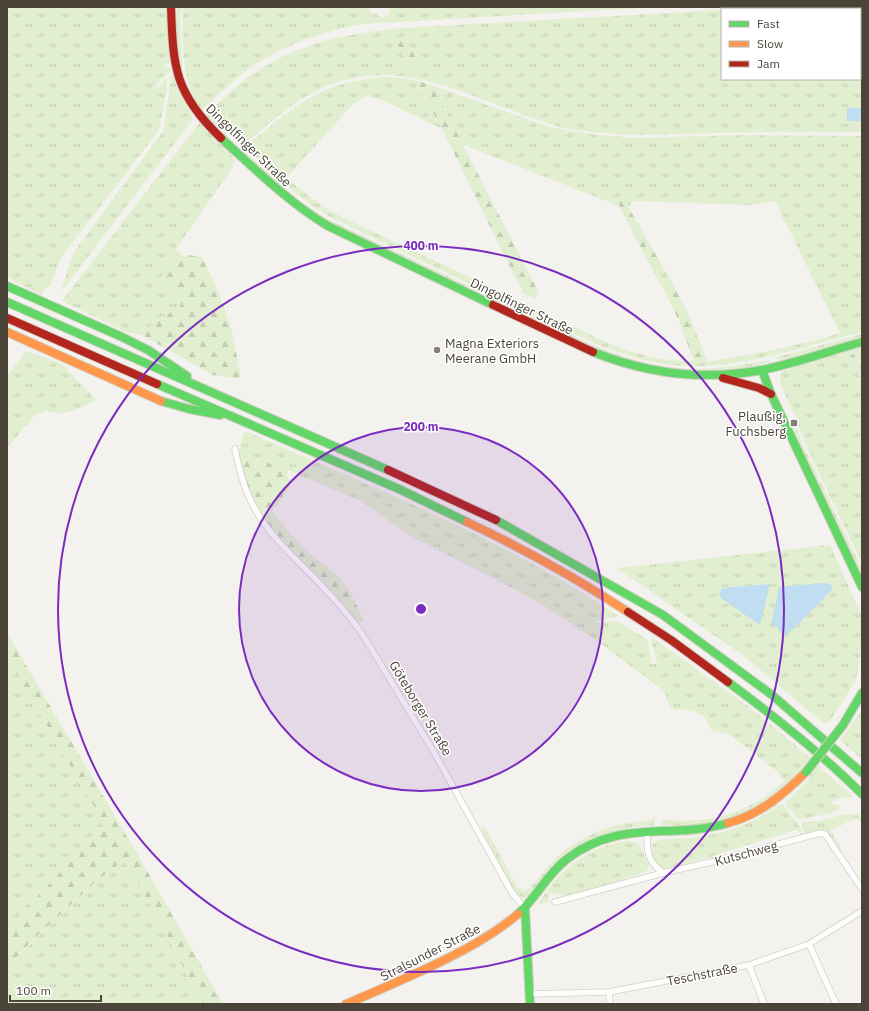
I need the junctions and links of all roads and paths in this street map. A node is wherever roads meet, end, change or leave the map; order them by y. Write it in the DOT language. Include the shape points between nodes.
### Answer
graph roads {
  1 [pos="171,7"];
  2 [pos="7,280"];
  3 [pos="7,286"];
  4 [pos="31,296"];
  5 [pos="7,302"];
  6 [pos="7,318"];
  7 [pos="7,332"];
  8 [pos="862,342"];
  9 [pos="762,370"];
  10 [pos="718,376"];
  11 [pos="210,391"];
  12 [pos="771,394"];
  13 [pos="240,419"];
  14 [pos="235,450"];
  15 [pos="862,587"];
  16 [pos="862,693"];
  17 [pos="862,772"];
  18 [pos="862,794"];
  19 [pos="647,831"];
  20 [pos="663,873"];
  21 [pos="862,889"];
  22 [pos="555,902"];
  23 [pos="526,908"];
  24 [pos="862,912"];
  25 [pos="808,944"];
  26 [pos="749,965"];
  27 [pos="609,992"];
  28 [pos="529,994"];
  29 [pos="346,1004"];
  30 [pos="530,1004"];
  31 [pos="610,1004"];
  32 [pos="764,1004"];
  33 [pos="836,1004"];
  1 -- 10 [label="main road, Dingolfinger Straße" via="176,71 191,104 213,130 287,199 310,216 605,358 669,374"];
  2 -- 4 [label="main road"];
  3 -- 4 [label="main road"];
  4 -- 11 [label="main road" via="148,350"];
  5 -- 11 [label="main road"];
  6 -- 13 [label="main road"];
  7 -- 13 [label="main road" via="160,401"];
  8 -- 9 [label="main road, Dingolfinger Straße"];
  9 -- 10 [label="main road, Dingolfinger Straße"];
  9 -- 12 [label="main road"];
  10 -- 12 [label="main road"];
  11 -- 17 [label="main road" via="443,494 501,522 603,580 663,616 727,661 772,695"];
  12 -- 15 [label="main road"];
  13 -- 18 [label="main road" via="493,534 601,594 671,640 758,704"];
  14 -- 23 [label="street, Göteborger Straße" via="241,476 254,508 284,548 356,624 435,754 512,893"];
  16 -- 19 [label="main road, Stralsunder Straße, bridge" via="843,725 806,772 774,801 732,822 704,829"];
  19 -- 20 [label="street" via="648,853 655,867"];
  19 -- 23 [label="main road, Stralsunder Straße" via="609,837 576,853 552,873"];
  20 -- 21 [label="street, Kutschweg" via="822,833 827,836"];
  20 -- 22 [label="street, Kutschweg"];
  23 -- 28 [label="main road"];
  23 -- 29 [label="main road, Stralsunder Straße" via="495,932 459,953"];
  24 -- 25 [label="street, Teschstraße"];
  25 -- 26 [label="street, Teschstraße"];
  25 -- 33 [label="street"];
  26 -- 27 [label="street, Teschstraße"];
  26 -- 32 [label="street"];
  27 -- 28 [label="street, Teschstraße"];
  27 -- 31 [label="street"];
  28 -- 30 [label="main road"];
}
